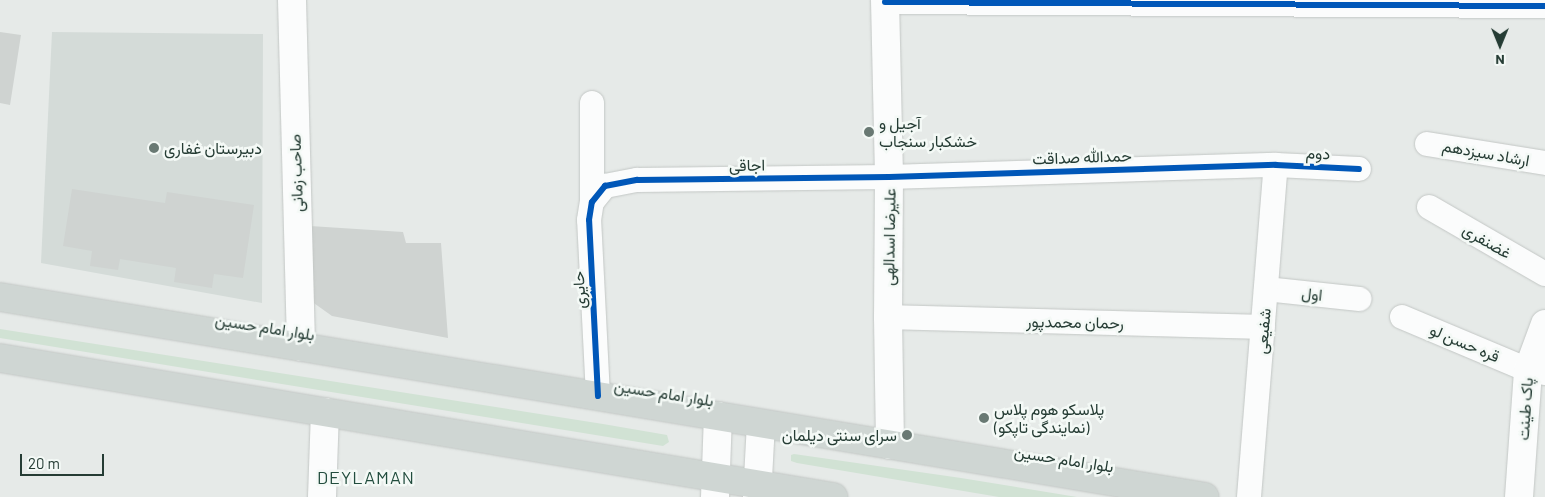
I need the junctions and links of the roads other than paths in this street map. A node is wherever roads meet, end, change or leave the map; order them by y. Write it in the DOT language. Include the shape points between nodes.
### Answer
graph roads {
  1 [pos="292,0"];
  2 [pos="885,1"];
  3 [pos="1067,1"];
  4 [pos="1116,2"];
  5 [pos="1163,2"];
  6 [pos="1214,2"];
  7 [pos="1245,2"];
  8 [pos="1291,2"];
  9 [pos="1342,3"];
  10 [pos="1391,3"];
  11 [pos="1440,3"];
  12 [pos="1491,3"];
  13 [pos="1545,6"];
  14 [pos="592,103"];
  15 [pos="1427,144"];
  16 [pos="1545,163"];
  17 [pos="1276,165"];
  18 [pos="1358,169"];
  19 [pos="889,177"];
  20 [pos="599,194"];
  21 [pos="1429,207"];
  22 [pos="1545,274"];
  23 [pos="1266,289"];
  24 [pos="0,297"];
  25 [pos="1358,299"];
  26 [pos="888,317"];
  27 [pos="1402,317"];
  28 [pos="1545,324"];
  29 [pos="1263,327"];
  30 [pos="301,347"];
  31 [pos="0,358"];
  32 [pos="1537,371"];
  33 [pos="598,396"];
  34 [pos="325,412"];
  35 [pos="718,416"];
  36 [pos="761,424"];
  37 [pos="890,444"];
  38 [pos="715,487"];
  39 [pos="758,491"];
  40 [pos="322,497"];
  41 [pos="833,497"];
  42 [pos="1205,497"];
  43 [pos="1249,497"];
  44 [pos="1519,497"];
  1 -- 30 [label="street, صاحب زمانی"];
  2 -- 3 [label="street"];
  2 -- 19 [label="street, علیرضا اسدالهی"];
  3 -- 4 [label="street"];
  4 -- 5 [label="street"];
  5 -- 6 [label="street"];
  6 -- 7 [label="street"];
  7 -- 8 [label="street"];
  8 -- 9 [label="street"];
  9 -- 10 [label="street"];
  10 -- 11 [label="street"];
  11 -- 12 [label="street"];
  12 -- 13 [label="street"];
  14 -- 20 [label="street, حایری"];
  15 -- 16 [label="street, ارشاد سیزدهم"];
  17 -- 18 [label="street, دوم"];
  17 -- 19 [label="street, حمدالله صداقت"];
  17 -- 23 [label="street, شفیعی"];
  19 -- 20 [label="street, اجاقی" via="637,180"];
  19 -- 26 [label="street, علیرضا اسدالهی"];
  20 -- 33 [label="street, حایری" via="589,220"];
  21 -- 22 [label="street, غضنفری"];
  23 -- 25 [label="street, اول"];
  23 -- 29 [label="street, شفیعی"];
  24 -- 30 [label="main road, بلوار امام حسین"];
  26 -- 29 [label="street, رحمان محمدپور"];
  26 -- 37 [label="street, علیرضا اسدالهی"];
  27 -- 32 [label="street, قره حسن لو"];
  28 -- 32 [label="street, پاک طینت"];
  29 -- 43 [label="street, شفیعی"];
  30 -- 33 [label="main road, بلوار امام حسین"];
  31 -- 34 [label="main road"];
  32 -- 44 [label="street, پاک طینت"];
  33 -- 35 [label="main road, بلوار امام حسین"];
  34 -- 38 [label="main road"];
  34 -- 40 [label="street"];
  35 -- 36 [label="main road, بلوار امام حسین"];
  35 -- 38 [label="street"];
  36 -- 37 [label="main road, بلوار امام حسین"];
  36 -- 39 [label="street"];
  37 -- 42 [label="main road, بلوار امام حسین"];
  38 -- 39 [label="main road"];
  39 -- 41 [label="main road"];
}
